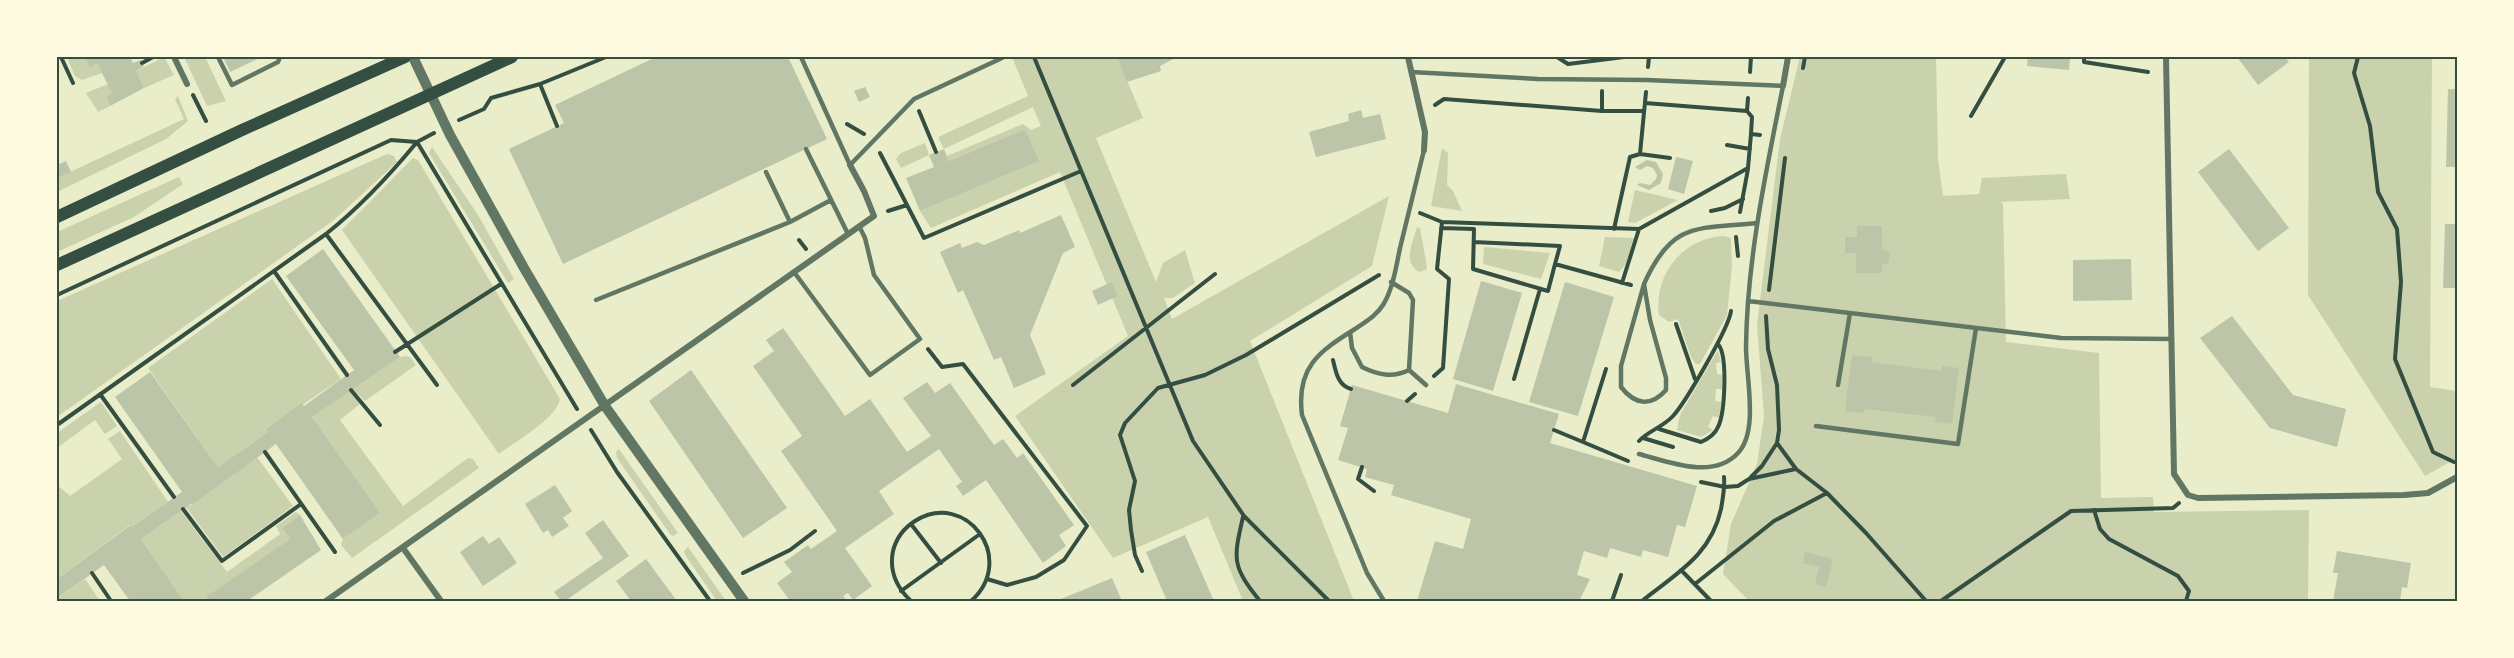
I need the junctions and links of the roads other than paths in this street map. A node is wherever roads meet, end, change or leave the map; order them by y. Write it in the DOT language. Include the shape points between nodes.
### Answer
graph roads {
  1 [pos="174,57"];
  2 [pos="218,57"];
  3 [pos="280,57"];
  4 [pos="405,57"];
  5 [pos="413,57"];
  6 [pos="512,57"];
  7 [pos="801,57"];
  8 [pos="1408,57"];
  9 [pos="1788,57"];
  10 [pos="2166,57"];
  11 [pos="1002,58"];
  12 [pos="1411,72"];
  13 [pos="187,84"];
  14 [pos="1783,86"];
  15 [pos="432,93"];
  16 [pos="806,149"];
  17 [pos="1424,150"];
  18 [pos="850,165"];
  19 [pos="766,172"];
  20 [pos="831,200"];
  21 [pos="57,217"];
  22 [pos="790,222"];
  23 [pos="1757,223"];
  24 [pos="859,226"];
  25 [pos="848,234"];
  26 [pos="57,265"];
  27 [pos="794,272"];
  28 [pos="1391,282"];
  29 [pos="1644,284"];
  30 [pos="597,300"];
  31 [pos="1749,301"];
  32 [pos="1850,313"];
  33 [pos="1976,328"];
  34 [pos="1350,332"];
  35 [pos="2172,339"];
  36 [pos="1409,370"];
  37 [pos="1426,385"];
  38 [pos="1838,385"];
  39 [pos="605,406"];
  40 [pos="1816,426"];
  41 [pos="1639,454"];
  42 [pos="2457,477"];
  43 [pos="403,548"];
  44 [pos="326,601"];
  45 [pos="441,601"];
  46 [pos="744,601"];
  47 [pos="1384,601"];
  1 -- 13 [label="street"];
  2 -- 3 [label="lane" via="232,85 278,62"];
  4 -- 21 [label="main road"];
  5 -- 15 [label="street"];
  6 -- 15 [label="main road"];
  7 -- 18 [label="lane"];
  8 -- 12 [label="street"];
  9 -- 14 [label="street"];
  10 -- 35 [label="street"];
  11 -- 18 [label="lane" via="914,99"];
  12 -- 14 [label="lane"];
  12 -- 17 [label="street" via="1425,132"];
  14 -- 23 [label="lane"];
  15 -- 26 [label="main road"];
  15 -- 39 [label="street" via="524,268"];
  16 -- 20 [label="lane"];
  17 -- 28 [label="lane"];
  18 -- 24 [label="street" via="874,216"];
  19 -- 22 [label="lane"];
  20 -- 22 [label="lane"];
  20 -- 25 [label="lane"];
  22 -- 30 [label="lane"];
  23 -- 29 [label="lane" via="1694,229 1678,236 1664,249"];
  23 -- 31 [label="lane"];
  24 -- 25 [label="street"];
  24 -- 27 [label="lane" via="866,238 874,275 920,339 870,375"];
  25 -- 27 [label="street"];
  27 -- 39 [label="street"];
  28 -- 34 [label="lane" via="1383,305"];
  28 -- 36 [label="lane" via="1413,300"];
  29 -- 29 [label="lane" via="1621,366 1621,387 1629,397 1650,402 1666,390 1666,378"];
  31 -- 32 [label="lane"];
  31 -- 41 [label="lane" via="1746,366 1750,416 1748,440 1739,453 1722,464 1707,467"];
  32 -- 33 [label="lane"];
  32 -- 38 [label="lane"];
  33 -- 35 [label="lane" via="2061,338"];
  33 -- 40 [label="lane" via="1958,444"];
  34 -- 36 [label="lane" via="1352,348 1362,367 1386,375"];
  34 -- 47 [label="lane" via="1317,356 1301,383 1302,415 1367,573"];
  35 -- 42 [label="street" via="2174,474 2188,495 2198,498 2416,494 2428,493"];
  36 -- 37 [label="lane"];
  39 -- 43 [label="street"];
  39 -- 46 [label="street"];
  43 -- 44 [label="street"];
  43 -- 45 [label="street"];
}
